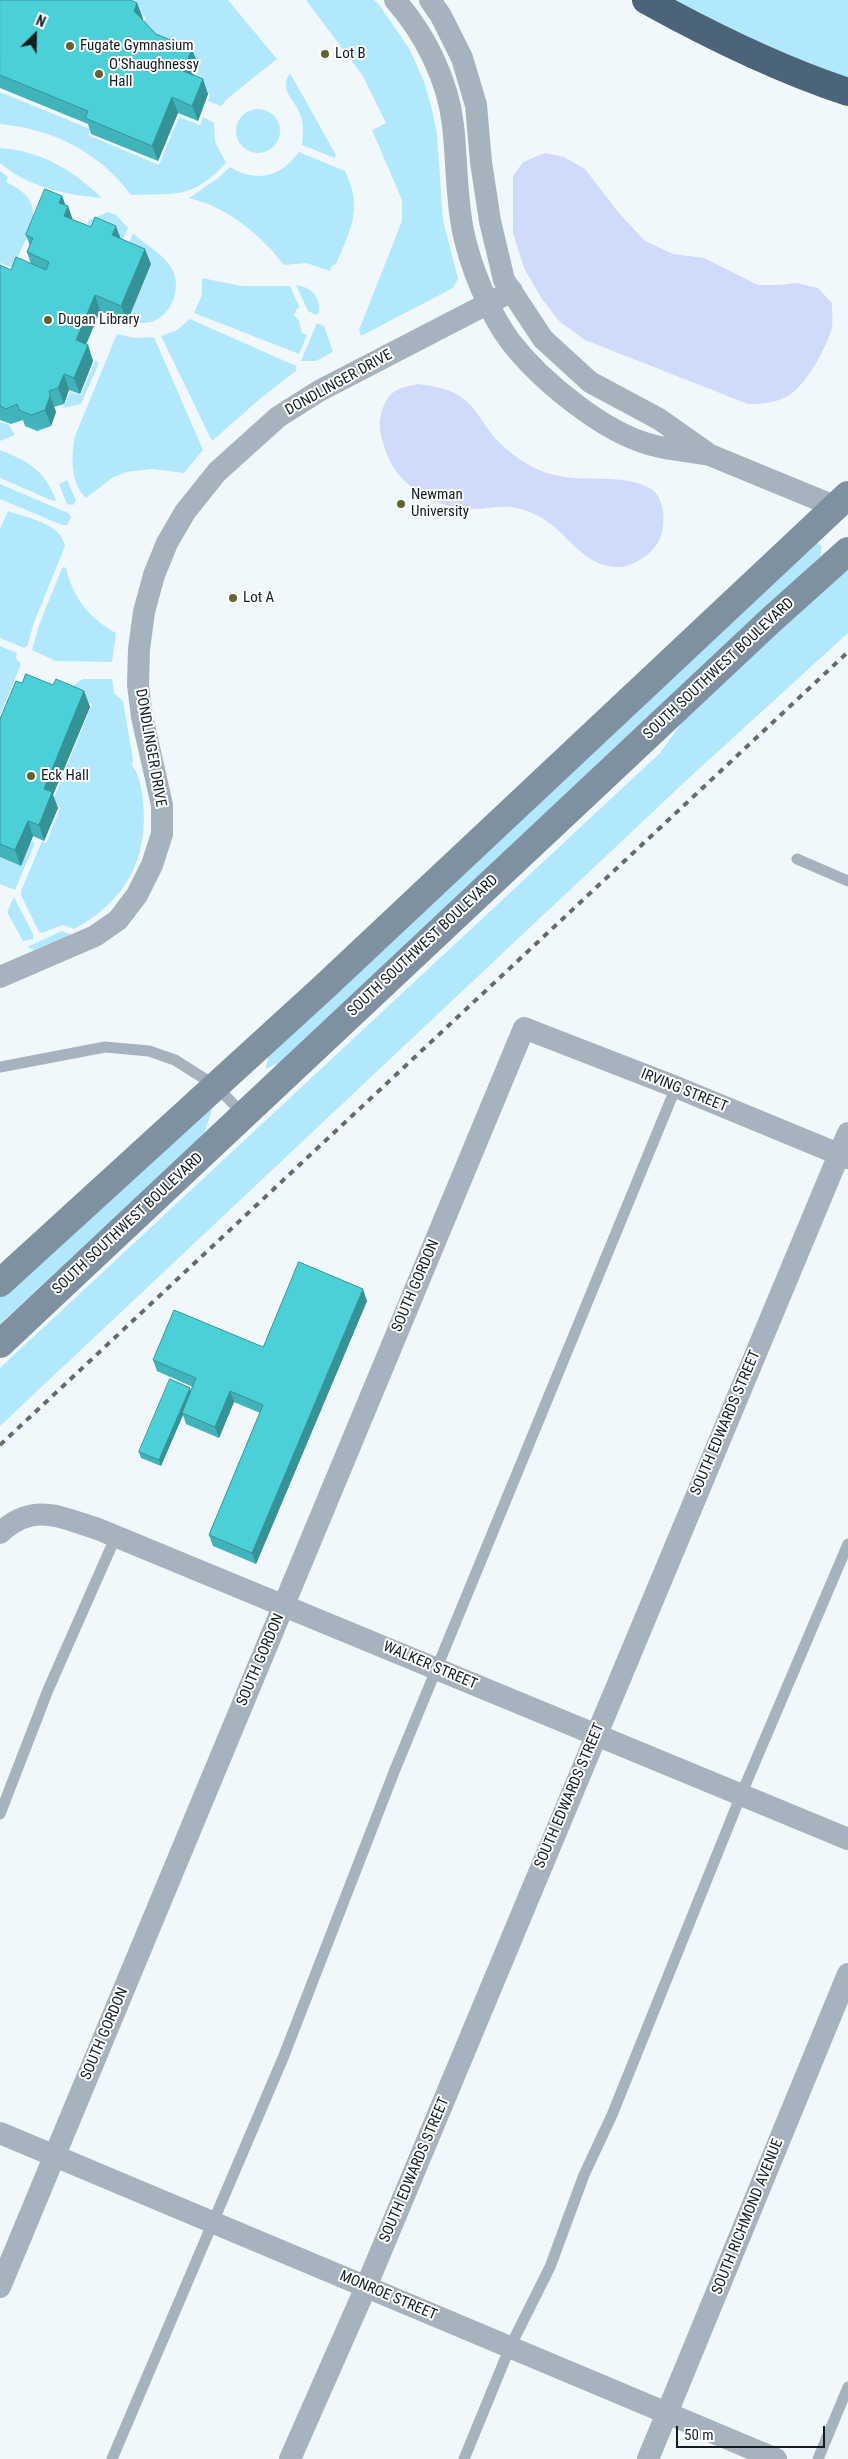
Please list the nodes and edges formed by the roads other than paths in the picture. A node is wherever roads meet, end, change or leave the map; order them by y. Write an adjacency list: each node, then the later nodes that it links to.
1 (395, 0): 6 (street)
2 (430, 0): 5 (street)
3 (646, 0): 4 (highway)
4 (848, 92)
5 (512, 291): 6 (street, DONDLINGER DRIVE); 7 (street)
6 (487, 303): 7 (street); 12 (street, DONDLINGER DRIVE)
7 (710, 455): 8 (street)
8 (843, 505): 15 (main road)
9 (848, 551): 17 (main road, SOUTH SOUTHWEST BOULEVARD)
10 (797, 859): 11 (lane)
11 (848, 881)
12 (0, 977)
13 (522, 1034): 16 (street, IRVING STREET); 25 (street, SOUTH GORDON)
14 (0, 1067): 15 (lane)
15 (216, 1086): 17 (lane); 20 (main road)
16 (676, 1087): 19 (street, IRVING STREET); 26 (lane)
17 (244, 1115): 21 (main road, SOUTH SOUTHWEST BOULEVARD)
18 (848, 1133): 19 (street, SOUTH EDWARDS STREET)
19 (844, 1156): 27 (street, SOUTH EDWARDS STREET)
20 (0, 1283)
21 (0, 1344)
22 (5, 1529): 23 (street, WALKER STREET)
23 (116, 1536): 25 (street, WALKER STREET); 29 (lane)
24 (848, 1544): 28 (lane)
25 (284, 1605): 26 (street, WALKER STREET); 33 (street, SOUTH GORDON)
26 (438, 1669): 27 (street, WALKER STREET); 34 (lane)
27 (596, 1735): 28 (street, WALKER STREET); 36 (street, SOUTH EDWARDS STREET)
28 (741, 1795): 30 (street, WALKER STREET); 37 (lane)
29 (0, 1814)
30 (848, 1839)
31 (848, 1974): 39 (street, SOUTH RICHMOND AVENUE)
32 (0, 2133): 33 (street, MONROE STREET)
33 (55, 2155): 34 (street, MONROE STREET); 35 (street, SOUTH GORDON)
34 (212, 2222): 36 (street, MONROE STREET); 40 (lane)
35 (0, 2287)
36 (366, 2287): 37 (street, MONROE STREET); 41 (street, SOUTH EDWARDS STREET)
37 (510, 2348): 39 (street, MONROE STREET); 42 (lane)
38 (848, 2387): 45 (lane)
39 (667, 2413): 43 (street, SOUTH RICHMOND AVENUE); 44 (street, MONROE STREET)
40 (112, 2459)
41 (290, 2459)
42 (464, 2459)
43 (648, 2459)
44 (776, 2459)
45 (818, 2459)

